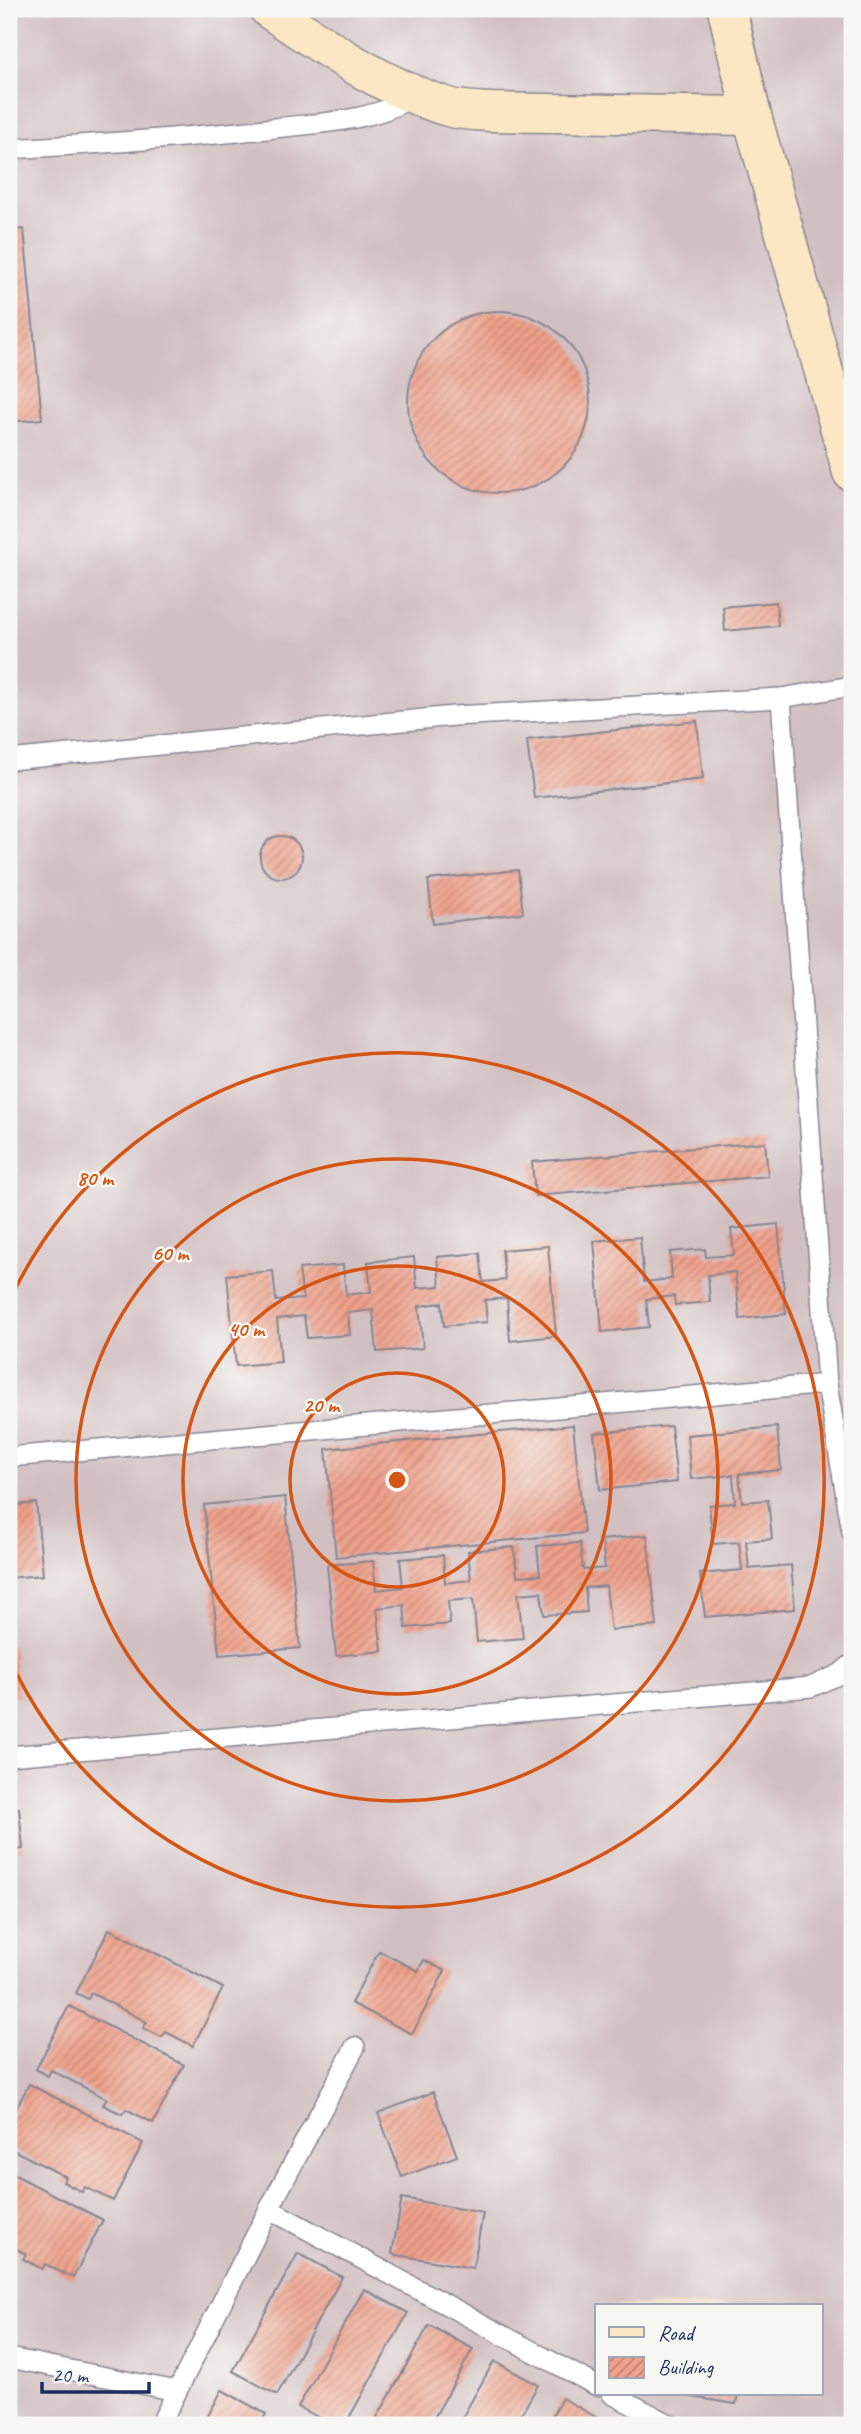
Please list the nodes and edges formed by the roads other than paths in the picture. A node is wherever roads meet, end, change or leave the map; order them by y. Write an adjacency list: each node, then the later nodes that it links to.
1 (269, 9): 3 (street)
2 (727, 9): 4 (street)
3 (414, 95): 4 (street); 5 (lane)
4 (752, 116): 6 (street)
5 (9, 149)
6 (852, 472)
7 (852, 686): 8 (lane)
8 (781, 698): 9 (lane); 10 (lane)
9 (9, 760)
10 (827, 1384): 11 (lane); 12 (lane)
11 (9, 1457)
12 (852, 1532)
13 (852, 1664): 14 (lane)
14 (9, 1756)
15 (355, 2047): 16 (lane)
16 (269, 2209): 18 (lane); 19 (lane)
17 (9, 2358): 19 (lane)
18 (595, 2385)
19 (177, 2391): 21 (lane)
20 (616, 2396): 22 (lane)
21 (160, 2425)
22 (671, 2425)

